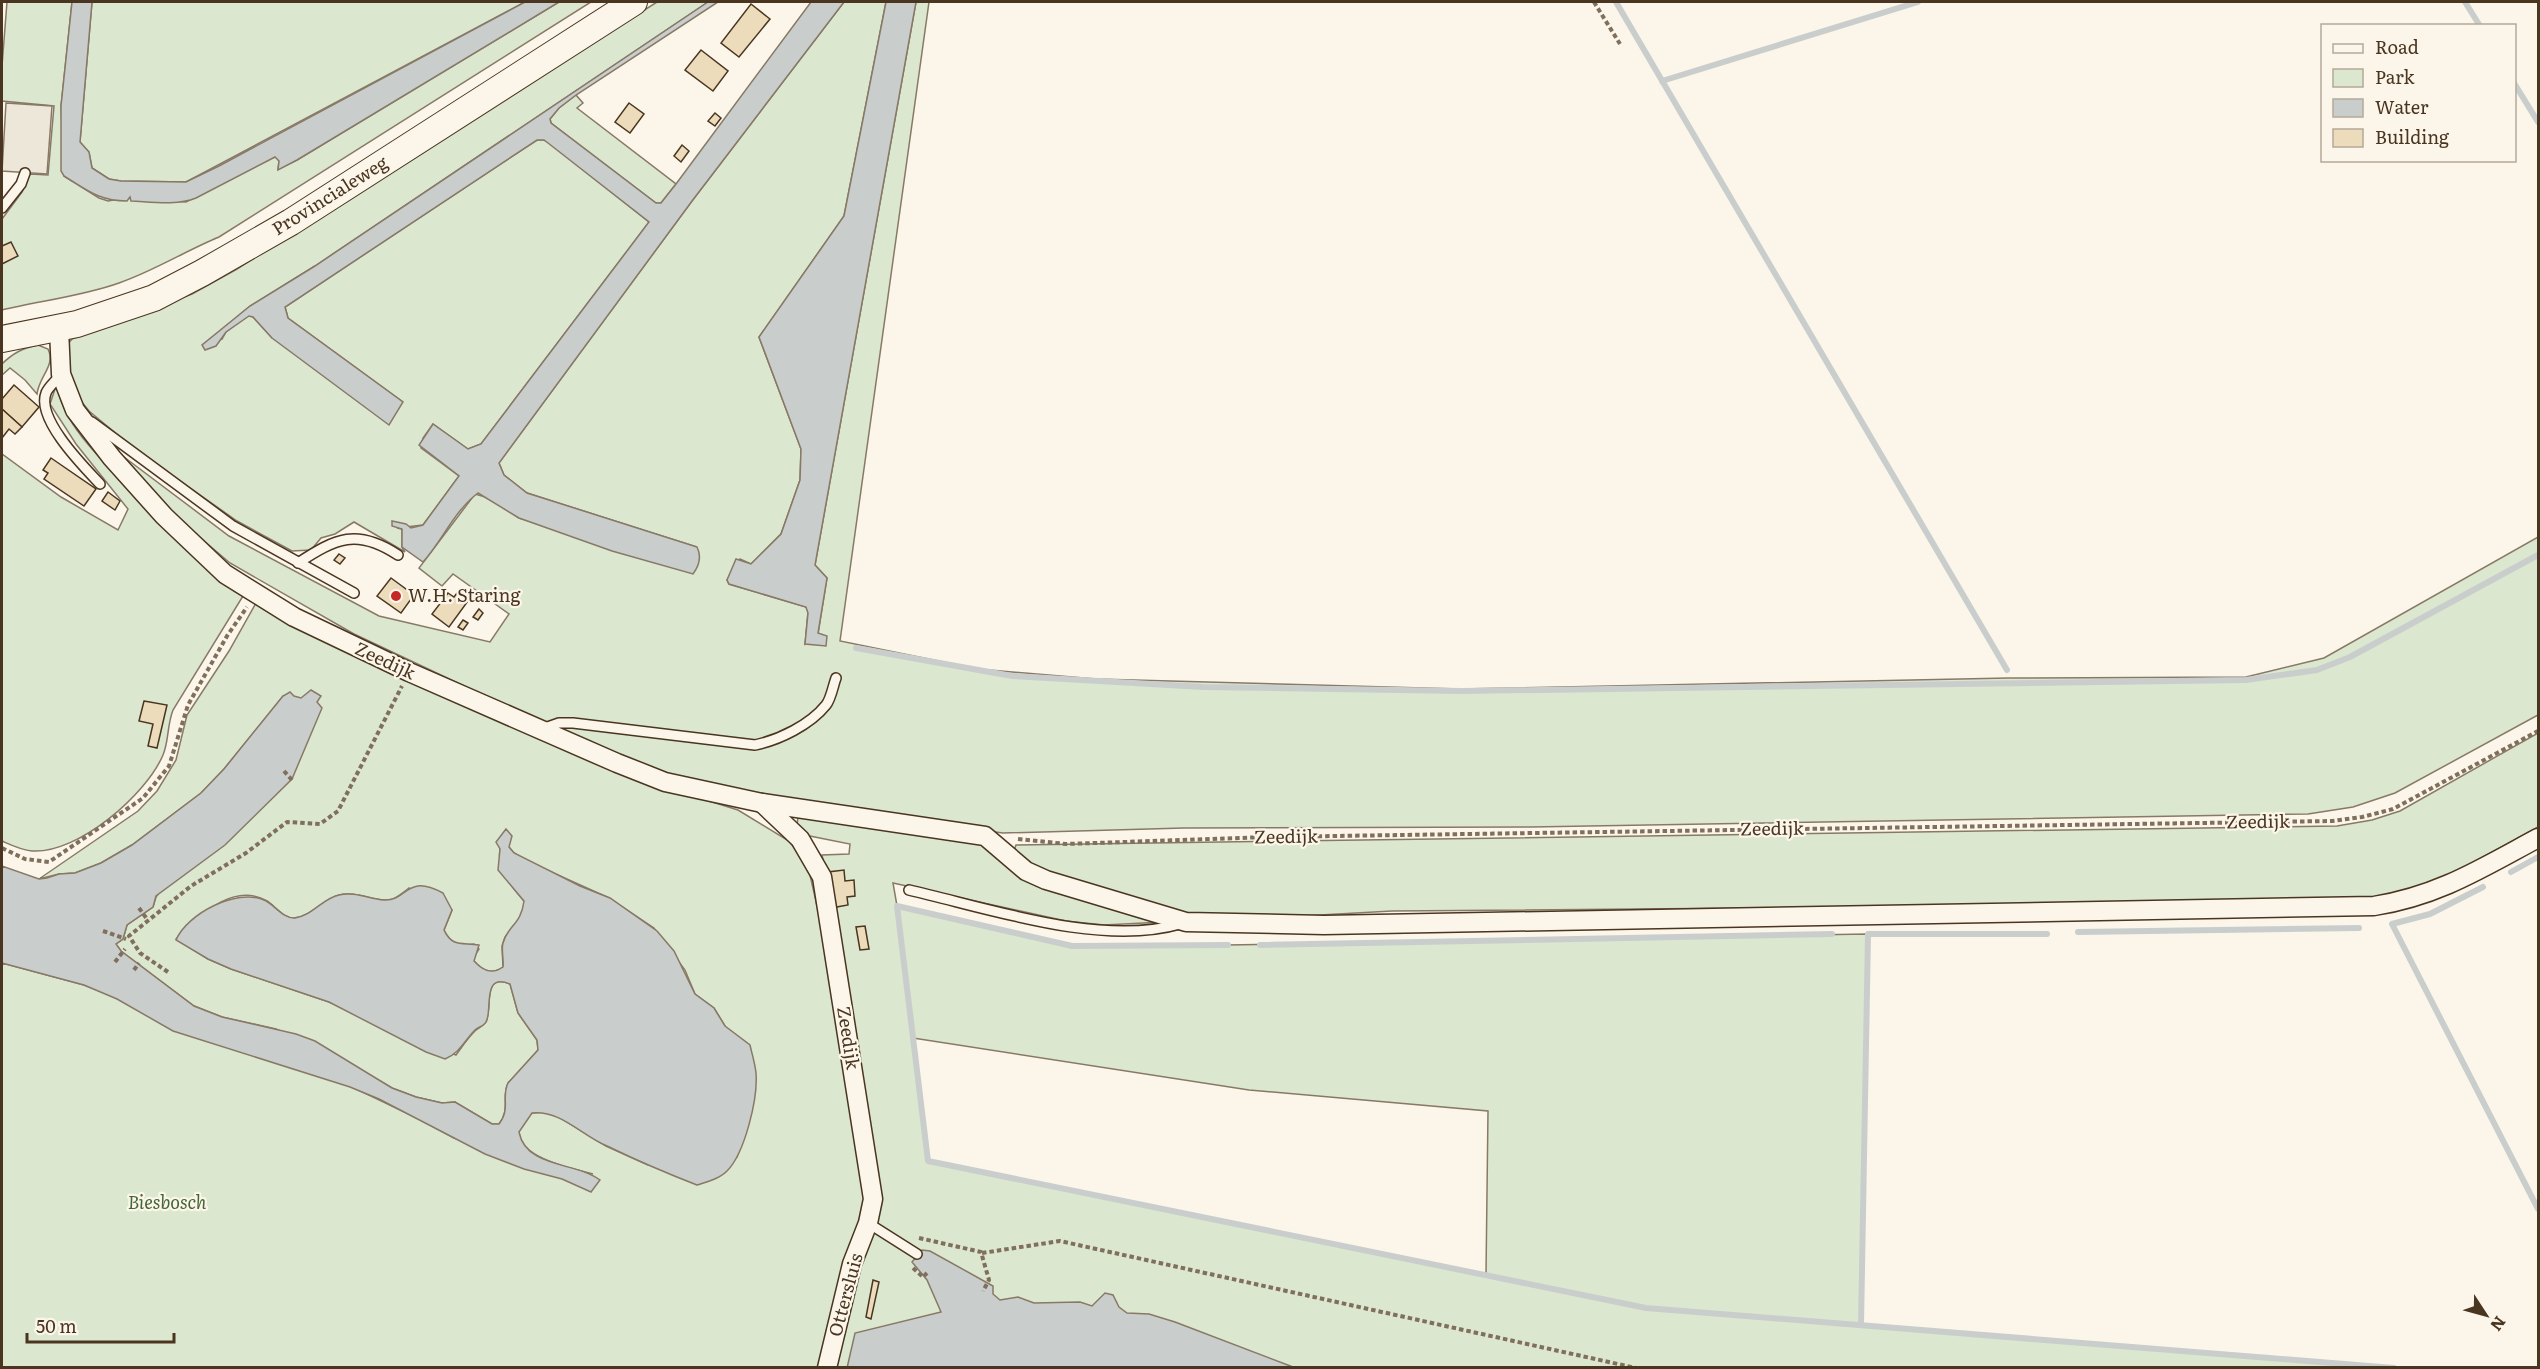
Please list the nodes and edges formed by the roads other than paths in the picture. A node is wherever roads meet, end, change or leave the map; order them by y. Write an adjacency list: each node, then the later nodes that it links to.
1 (634, 2): 4 (main road, Provincialeweg)
2 (25, 173): 3 (lane)
3 (2, 208)
4 (59, 328): 5 (main road, Provincialeweg); 6 (street, Zeedijk)
5 (2, 339)
6 (61, 374): 7 (street, Zeedijk); 8 (lane)
7 (75, 410): 10 (lane); 13 (street, Zeedijk)
8 (100, 484)
9 (398, 555): 10 (lane)
10 (298, 563): 11 (lane)
11 (354, 593)
12 (836, 678): 13 (lane)
13 (540, 730): 14 (street, Zeedijk)
14 (762, 803): 17 (street, Zeedijk); 18 (street, Zeedijk)
15 (2538, 838): 17 (street)
16 (909, 890): 17 (lane)
17 (1186, 922)
18 (868, 1223): 19 (lane); 20 (street, Ottersluis)
19 (917, 1254)
20 (827, 1368)

